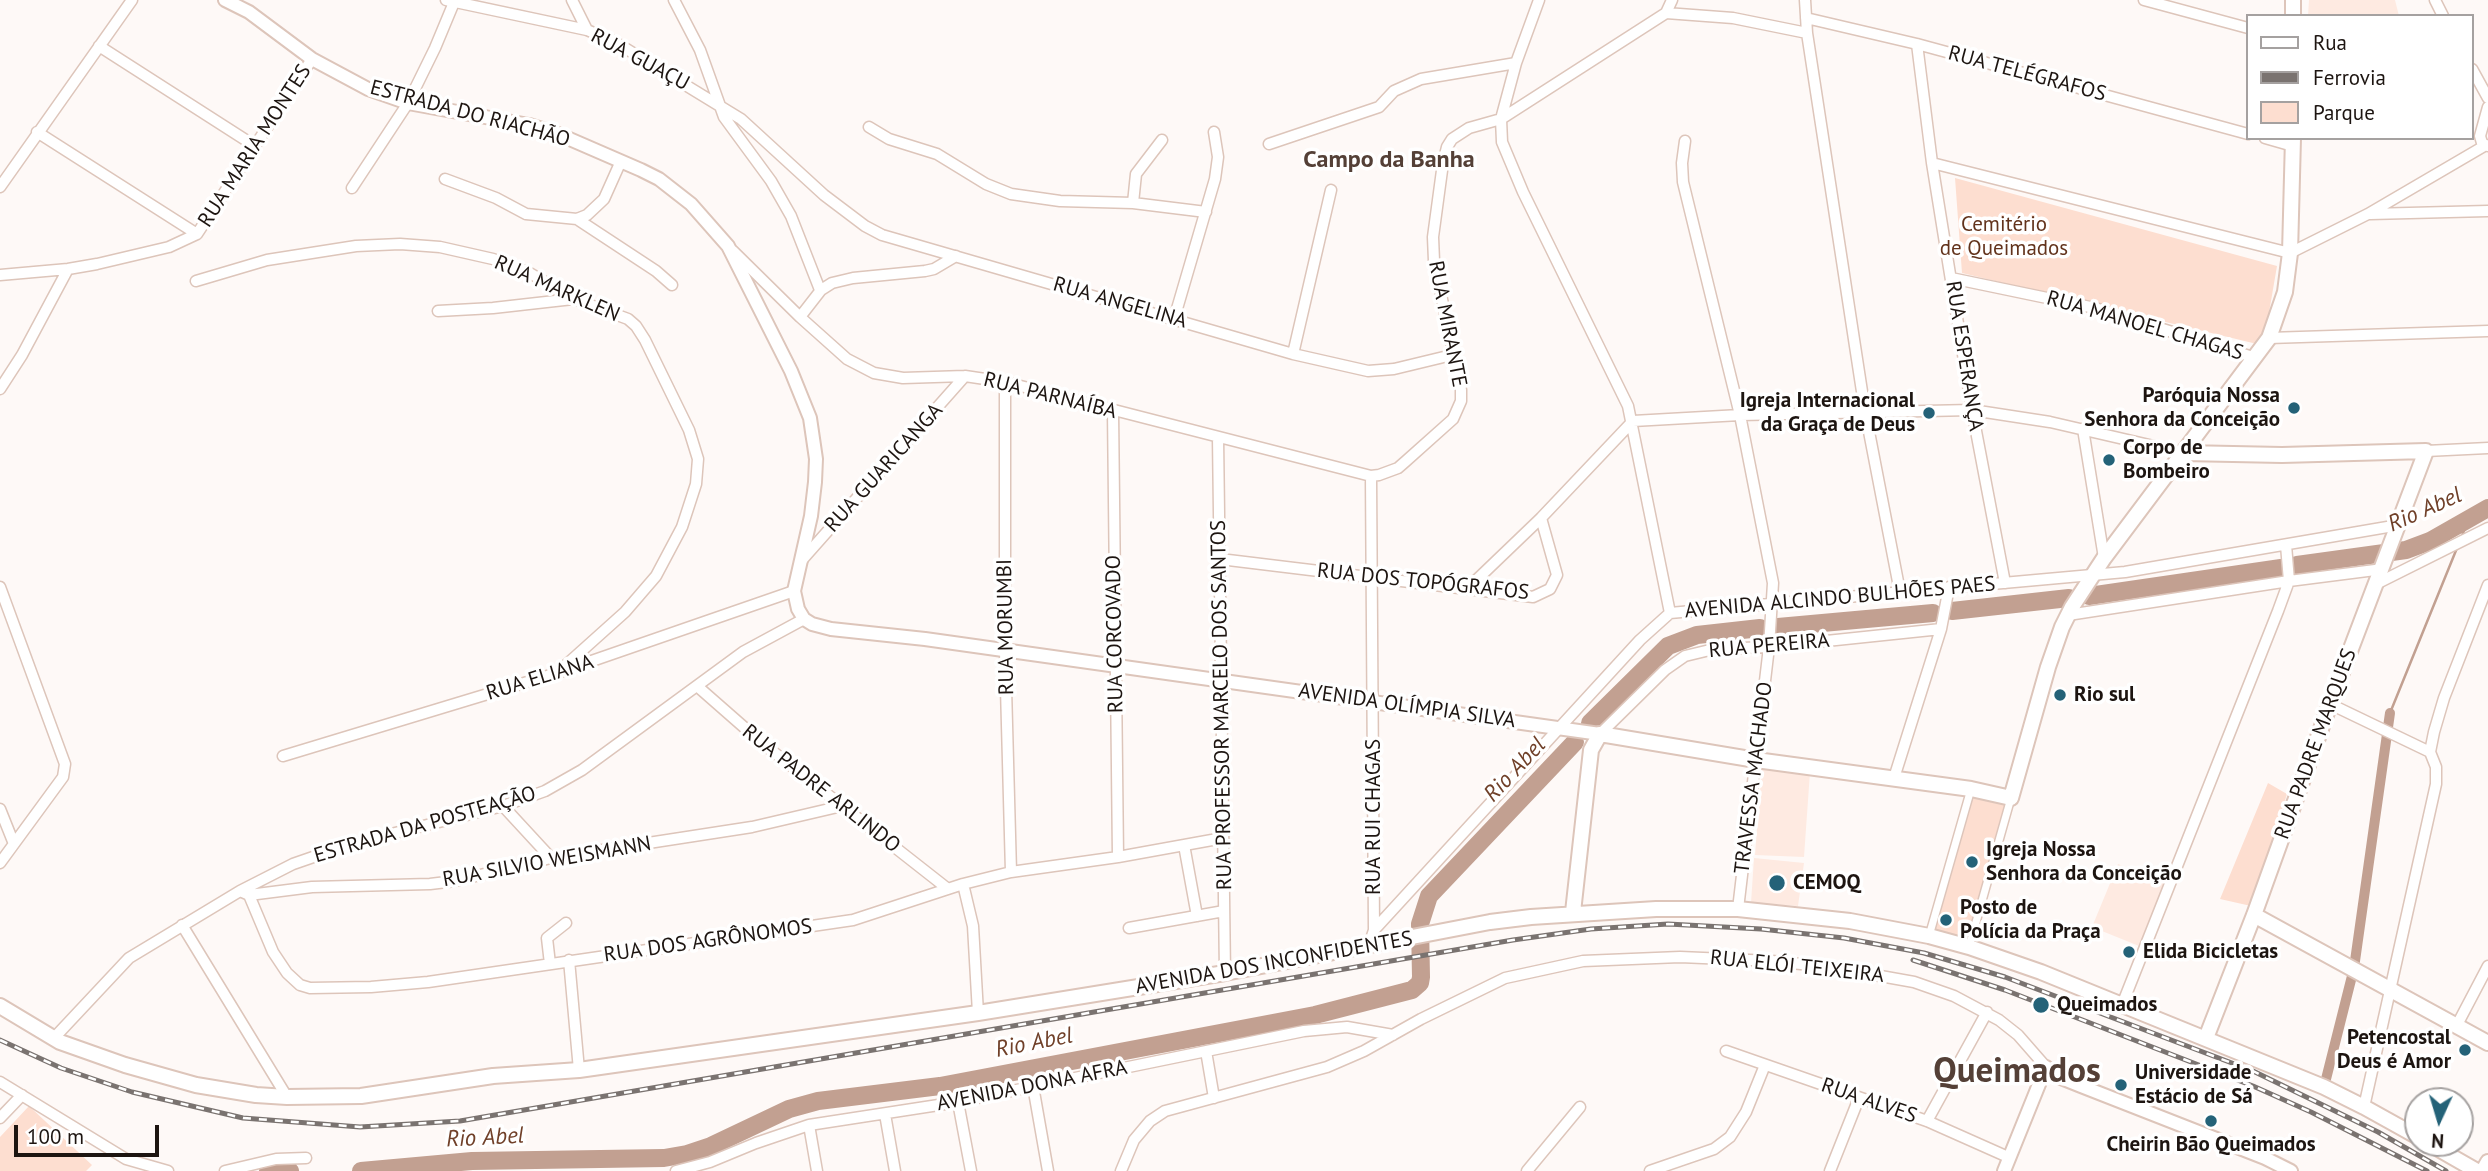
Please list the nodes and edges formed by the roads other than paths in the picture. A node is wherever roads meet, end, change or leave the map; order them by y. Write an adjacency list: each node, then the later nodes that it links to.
1 (132, 0): 16 (street)
2 (225, 0): 17 (street, ESTRADA DO RIACHÃO)
3 (572, 0): 13 (street)
4 (674, 0): 22 (street)
5 (1539, 0): 18 (street)
6 (1672, 0): 10 (street)
7 (1805, 0): 11 (street)
8 (2144, 0): 12 (street)
9 (451, 1): 13 (street, RUA GUAÇU); 21 (street)
10 (1666, 13): 14 (street); 24 (street, RUA MIRANTE)
11 (1806, 18): 14 (street); 15 (street, RUA TELÉGRAFOS)
12 (2246, 27)
13 (587, 30): 22 (street, RUA GUAÇU)
14 (1807, 33): 73 (street)
15 (1917, 44): 28 (street, RUA TELÉGRAFOS); 36 (street, RUA ESPERANÇA)
16 (99, 46): 26 (street); 33 (street)
17 (312, 59): 21 (street, ESTRADA DO RIACHÃO); 33 (street, RUA MARIA MONTES)
18 (1516, 63): 24 (street); 32 (street)
19 (2474, 73): 20 (street)
20 (2488, 98)
21 (408, 103): 35 (street, ESTRADA DO RIACHÃO); 40 (street)
22 (718, 104): 37 (street, RUA GUAÇU); 58 (street)
23 (2488, 107): 34 (street)
24 (1501, 119): 66 (street, RUA MIRANTE); 75 (street)
25 (869, 127): 43 (street)
26 (37, 132): 39 (street); 49 (street)
27 (1214, 132): 45 (street)
28 (2246, 133)
29 (1162, 140): 43 (street)
30 (1685, 141): 74 (street, TRAVESSA MACHADO)
31 (2292, 142): 51 (main road)
32 (1269, 144)
33 (255, 146): 49 (street, RUA MARIA MONTES)
34 (2487, 146): 41 (street)
35 (621, 161): 48 (street); 50 (street, ESTRADA DO RIACHÃO)
36 (1932, 163): 51 (street); 55 (street, RUA ESPERANÇA)
37 (805, 178): 52 (street, RUA ANGELINA)
38 (445, 179): 48 (street)
39 (0, 187)
40 (352, 188)
41 (2412, 189): 46 (street); 47 (street)
42 (1331, 190): 65 (street)
43 (1133, 203): 45 (street)
44 (2488, 211): 46 (street)
45 (1206, 212): 62 (street)
46 (2414, 213): 47 (street)
47 (2368, 214): 51 (street)
48 (577, 219): 57 (street)
49 (197, 234): 53 (street)
50 (728, 246): 61 (street, RUA PARNAÍBA); 88 (street, ESTRADA DO RIACHÃO)
51 (2290, 253): 64 (main road)
52 (956, 256): 58 (street); 62 (street, RUA ANGELINA)
53 (68, 269): 54 (street); 70 (street)
54 (0, 275)
55 (1951, 278): 67 (street, RUA MANOEL CHAGAS); 71 (street, RUA ESPERANÇA)
56 (196, 281): 59 (street, RUA MARKLEN)
57 (672, 285)
58 (820, 290): 61 (street)
59 (574, 299): 60 (street); 108 (street, RUA MARKLEN)
60 (438, 310)
61 (800, 317): 68 (street, RUA PARNAÍBA)
62 (1174, 319): 65 (street, RUA ANGELINA)
63 (2488, 331): 64 (street)
64 (2269, 338): 67 (main road)
65 (1293, 354): 66 (street, RUA ANGELINA)
66 (1452, 355): 81 (street, RUA MIRANTE)
67 (2256, 358): 80 (main road)
68 (965, 376): 69 (street, RUA PARNAÍBA); 88 (street, RUA GUARICANGA)
69 (1005, 382): 72 (street, RUA PARNAÍBA); 106 (street, RUA MORUMBI)
70 (0, 389)
71 (1972, 410): 73 (street); 76 (street); 93 (street, RUA ESPERANÇA)
72 (1114, 411): 77 (street, RUA PARNAÍBA); 107 (street, RUA CORCOVADO)
73 (1865, 411): 74 (street); 98 (street)
74 (1740, 415): 75 (street); 100 (street, TRAVESSA MACHADO)
75 (1633, 421): 82 (street); 102 (street)
76 (2083, 429): 80 (street); 86 (street)
77 (1218, 437): 81 (street, RUA PARNAÍBA); 87 (street, RUA PROFESSOR MARCELO DOS SANTOS)
78 (2488, 448): 79 (street)
79 (2426, 450): 80 (main road); 84 (main road, RUA PADRE MARQUES)
80 (2184, 453): 86 (main road)
81 (1371, 476): 90 (street, RUA RUI CHAGAS)
82 (1541, 519): 96 (street); 96 (street, RUA DOS TOPÓGRAFOS)
83 (2488, 528): 89 (street)
84 (2397, 529): 85 (street, AVENIDA ALCINDO BULHÕES PAES); 89 (main road, RUA PADRE MARQUES)
85 (2287, 549): 91 (street); 92 (street, AVENIDA ALCINDO BULHÕES PAES)
86 (2105, 558): 92 (main road)
87 (1220, 559): 90 (street, RUA DOS TOPÓGRAFOS); 109 (street, RUA PROFESSOR MARCELO DOS SANTOS)
88 (802, 560): 97 (street, ESTRADA DO RIACHÃO)
89 (2382, 572): 91 (street); 112 (main road, RUA PADRE MARQUES)
90 (1372, 576): 96 (street, RUA DOS TOPÓGRAFOS); 111 (street, RUA RUI CHAGAS)
91 (2289, 578): 101 (street); 152 (street)
92 (2089, 581): 93 (street, AVENIDA ALCINDO BULHÕES PAES); 101 (main road)
93 (2005, 583): 99 (street, AVENIDA ALCINDO BULHÕES PAES)
94 (2488, 585): 115 (street)
95 (0, 587): 126 (street)
96 (1467, 589)
97 (794, 591): 103 (street); 108 (street, RUA ELIANA)
98 (1900, 592): 99 (street, AVENIDA ALCINDO BULHÕES PAES); 100 (street, AVENIDA ALCINDO BULHÕES PAES)
99 (1948, 592): 104 (street)
100 (1773, 604): 102 (street, AVENIDA ALCINDO BULHÕES PAES); 105 (street, TRAVESSA MACHADO)
101 (2070, 611): 120 (main road)
102 (1670, 613): 113 (street, AVENIDA ALCINDO BULHÕES PAES)
103 (804, 619): 106 (street, AVENIDA OLÍMPIA SILVA); 110 (street, ESTRADA DA POSTEAÇÃO)
104 (1941, 626): 105 (street, RUA PEREIRA); 118 (street)
105 (1769, 643): 114 (street, RUA PEREIRA); 117 (street, TRAVESSA MACHADO)
106 (1005, 651): 107 (street, AVENIDA OLÍMPIA SILVA); 131 (street, RUA MORUMBI)
107 (1115, 666): 109 (street, AVENIDA OLÍMPIA SILVA); 128 (street, RUA CORCOVADO)
108 (557, 673): 116 (street, RUA ELIANA)
109 (1221, 680): 111 (street, AVENIDA OLÍMPIA SILVA); 125 (street, RUA PROFESSOR MARCELO DOS SANTOS)
110 (697, 686): 121 (street, ESTRADA DA POSTEAÇÃO); 122 (street, RUA PADRE ARLINDO)
111 (1373, 702): 113 (street, AVENIDA OLÍMPIA SILVA); 143 (street, RUA RUI CHAGAS)
112 (2330, 704): 115 (street); 138 (main road, RUA PADRE MARQUES)
113 (1566, 729): 114 (street, AVENIDA OLÍMPIA SILVA); 143 (street, AVENIDA ALCINDO BULHÕES PAES)
114 (1596, 733): 117 (main road, AVENIDA OLÍMPIA SILVA); 137 (main road, RUA PEREIRA)
115 (2430, 752): 151 (street)
116 (283, 756)
117 (1756, 760): 118 (main road, AVENIDA OLÍMPIA SILVA); 135 (street, TRAVESSA MACHADO)
118 (1894, 778): 119 (main road, AVENIDA OLÍMPIA SILVA)
119 (1970, 789): 120 (main road, AVENIDA OLÍMPIA SILVA); 144 (street)
120 (2011, 797): 146 (street)
121 (503, 806): 129 (street); 134 (street, ESTRADA DA POSTEAÇÃO)
122 (842, 806): 129 (street, RUA SILVIO WEISMANN); 133 (street, RUA PADRE ARLINDO)
123 (0, 809): 124 (street)
124 (3, 822): 126 (street)
125 (1223, 838): 127 (street, RUA DOS AGRÔNOMOS); 136 (street, RUA PROFESSOR MARCELO DOS SANTOS)
126 (14, 844): 130 (street)
127 (1184, 845): 128 (street, RUA DOS AGRÔNOMOS); 139 (street)
128 (1118, 857): 131 (street, RUA DOS AGRÔNOMOS)
129 (551, 858): 134 (street, RUA SILVIO WEISMANN)
130 (0, 863)
131 (1011, 872): 132 (street, RUA DOS AGRÔNOMOS)
132 (963, 884): 133 (street, RUA DOS AGRÔNOMOS); 155 (street)
133 (948, 889): 147 (street, RUA DOS AGRÔNOMOS)
134 (245, 893): 141 (street, ESTRADA DA POSTEAÇÃO); 148 (street, RUA DOS AGRÔNOMOS)
135 (1738, 909): 137 (main road, AVENIDA DOS INCONFIDENTES); 144 (main road, AVENIDA DOS INCONFIDENTES)
136 (1224, 911): 139 (street); 150 (street, RUA PROFESSOR MARCELO DOS SANTOS)
137 (1573, 912): 145 (main road, AVENIDA DOS INCONFIDENTES)
138 (2254, 915): 151 (main road); 159 (main road, RUA PADRE MARQUES)
139 (1196, 916): 142 (street)
140 (566, 923): 148 (street)
141 (182, 925): 158 (street, ESTRADA DA POSTEAÇÃO); 169 (street)
142 (1129, 928)
143 (1374, 930): 145 (street, RUA RUI CHAGAS)
144 (1929, 936): 146 (main road, AVENIDA DOS INCONFIDENTES)
145 (1368, 947): 150 (main road, AVENIDA DOS INCONFIDENTES)
146 (1969, 947): 152 (main road, AVENIDA DOS INCONFIDENTES)
147 (569, 960): 148 (street, RUA DOS AGRÔNOMOS); 165 (street)
148 (550, 964)
149 (2488, 966): 156 (street)
150 (1225, 974): 155 (main road, AVENIDA DOS INCONFIDENTES)
151 (2391, 988): 156 (main road); 174 (street)
152 (2122, 1005): 159 (main road, AVENIDA DOS INCONFIDENTES)
153 (0, 1006): 158 (main road)
154 (1987, 1012): 157 (street, RUA ELÓI TEIXEIRA); 164 (street, RUA ELÓI TEIXEIRA); 177 (street)
155 (978, 1013): 165 (main road, AVENIDA DOS INCONFIDENTES)
156 (2457, 1025): 160 (main road)
157 (1394, 1035): 161 (street, AVENIDA DONA AFRA); 170 (street, RUA ELÓI TEIXEIRA)
158 (54, 1038): 169 (main road, AVENIDA DOS INCONFIDENTES)
159 (2206, 1038): 174 (main road, AVENIDA DOS INCONFIDENTES)
160 (2488, 1042)
161 (1206, 1051): 167 (street, AVENIDA DONA AFRA); 170 (street)
162 (1726, 1051): 163 (street, RUA ALVES)
163 (1765, 1065): 171 (street, RUA ALVES); 193 (street)
164 (2046, 1068): 180 (street); 196 (street, RUA ELÓI TEIXEIRA)
165 (579, 1070): 169 (main road, AVENIDA DOS INCONFIDENTES)
166 (0, 1082): 168 (street)
167 (1033, 1086): 172 (street, AVENIDA DONA AFRA); 190 (street)
168 (22, 1095): 176 (street); 184 (street)
169 (287, 1097)
170 (1214, 1098): 191 (street, RUA ELÓI TEIXEIRA)
171 (1859, 1098): 177 (street, RUA ALVES); 194 (street)
172 (958, 1102): 175 (street, AVENIDA DONA AFRA); 189 (street)
173 (1580, 1107): 192 (street)
174 (2364, 1107): 179 (main road, AVENIDA DOS INCONFIDENTES)
175 (885, 1114): 178 (street, AVENIDA DONA AFRA); 188 (street)
176 (0, 1118)
177 (1927, 1121): 180 (street, RUA ALVES)
178 (809, 1125): 186 (street, AVENIDA DONA AFRA); 187 (street)
179 (2404, 1129)
180 (2008, 1157): 195 (street)
181 (2452, 1157): 197 (main road)
182 (306, 1158): 185 (street)
183 (2488, 1162): 198 (main road)
184 (168, 1171)
185 (225, 1171)
186 (676, 1171)
187 (817, 1171)
188 (895, 1171)
189 (971, 1171)
190 (1048, 1171)
191 (1121, 1171)
192 (1527, 1171)
193 (1650, 1171)
194 (1830, 1171)
195 (2004, 1171)
196 (2291, 1171)
197 (2477, 1171)
198 (2483, 1171)

